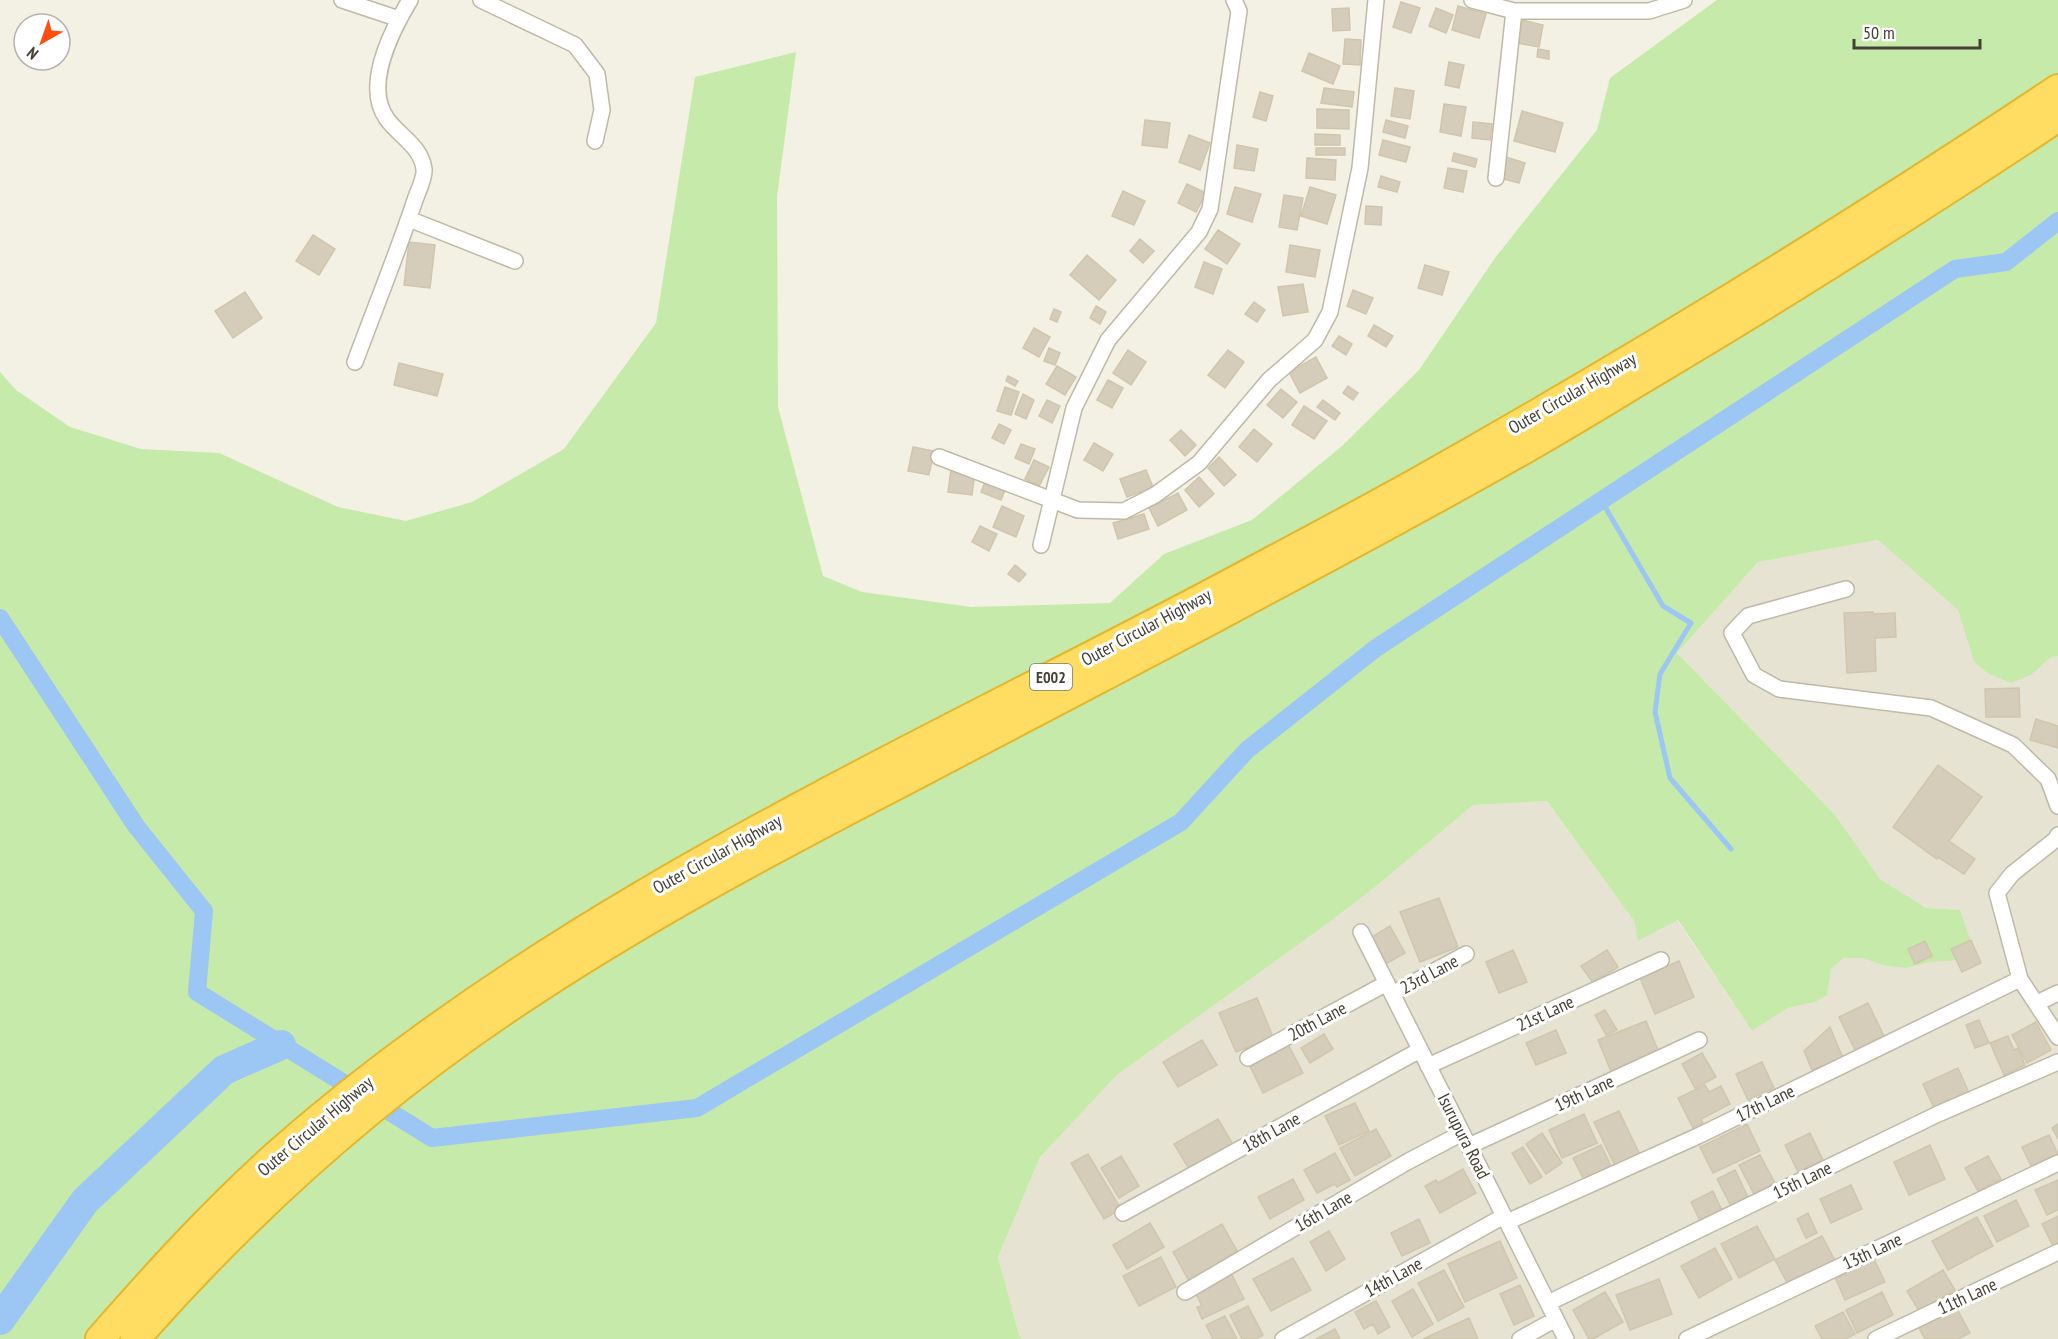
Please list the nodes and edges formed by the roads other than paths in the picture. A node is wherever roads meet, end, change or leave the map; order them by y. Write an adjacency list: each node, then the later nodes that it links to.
1 (342, 0): 9 (street)
2 (410, 0): 9 (street)
3 (481, 0): 12 (street)
4 (1234, 0): 18 (street)
5 (1376, 0): 18 (street)
6 (1472, 0): 8 (street)
7 (1684, 0): 8 (street)
8 (1514, 11): 13 (street)
9 (399, 19): 14 (street)
10 (2058, 89): 44 (highway, Outer Circular Highway / E002)
11 (2058, 117): 45 (highway, Outer Circular Highway / E002)
12 (595, 141)
13 (1496, 178)
14 (409, 219): 15 (street); 16 (street)
15 (515, 261)
16 (355, 362)
17 (939, 457): 18 (street)
18 (1051, 498): 19 (street)
19 (1041, 545)
20 (1846, 589): 21 (street)
21 (2058, 806)
22 (2058, 835): 26 (street)
23 (1361, 932): 27 (street, Isurupura Road)
24 (1466, 954): 27 (street, 23rd Lane)
25 (1661, 960): 35 (street, 21st Lane)
26 (2020, 979): 29 (street); 39 (street, 17th Lane)
27 (1389, 989): 32 (street, Isurupura Road); 33 (street, 20th Lane)
28 (2058, 993): 29 (street)
29 (2037, 1003): 30 (street)
30 (2058, 1036)
31 (1698, 1040): 36 (street, 19th Lane)
32 (1420, 1050): 35 (street, Isurupura Road); 38 (street, 18th Lane)
33 (1248, 1058)
34 (2058, 1062): 42 (street, 15th Lane)
35 (1428, 1066): 36 (street, Isurupura Road)
36 (1465, 1139): 39 (street, Isurupura Road); 41 (street, 16th Lane)
37 (2058, 1163): 49 (street, 13th Lane)
38 (1123, 1214)
39 (1506, 1219): 42 (street, Isurupura Road); 46 (street, 14th Lane)
40 (2058, 1252): 50 (street, 11th Lane)
41 (1185, 1292)
42 (1548, 1303): 43 (street, Isurupura Road)
43 (1556, 1319): 47 (street); 48 (street, Isurupura Road)
44 (100, 1339)
45 (135, 1339)
46 (1282, 1339)
47 (1520, 1339)
48 (1566, 1339)
49 (1687, 1339)
50 (1876, 1339)

